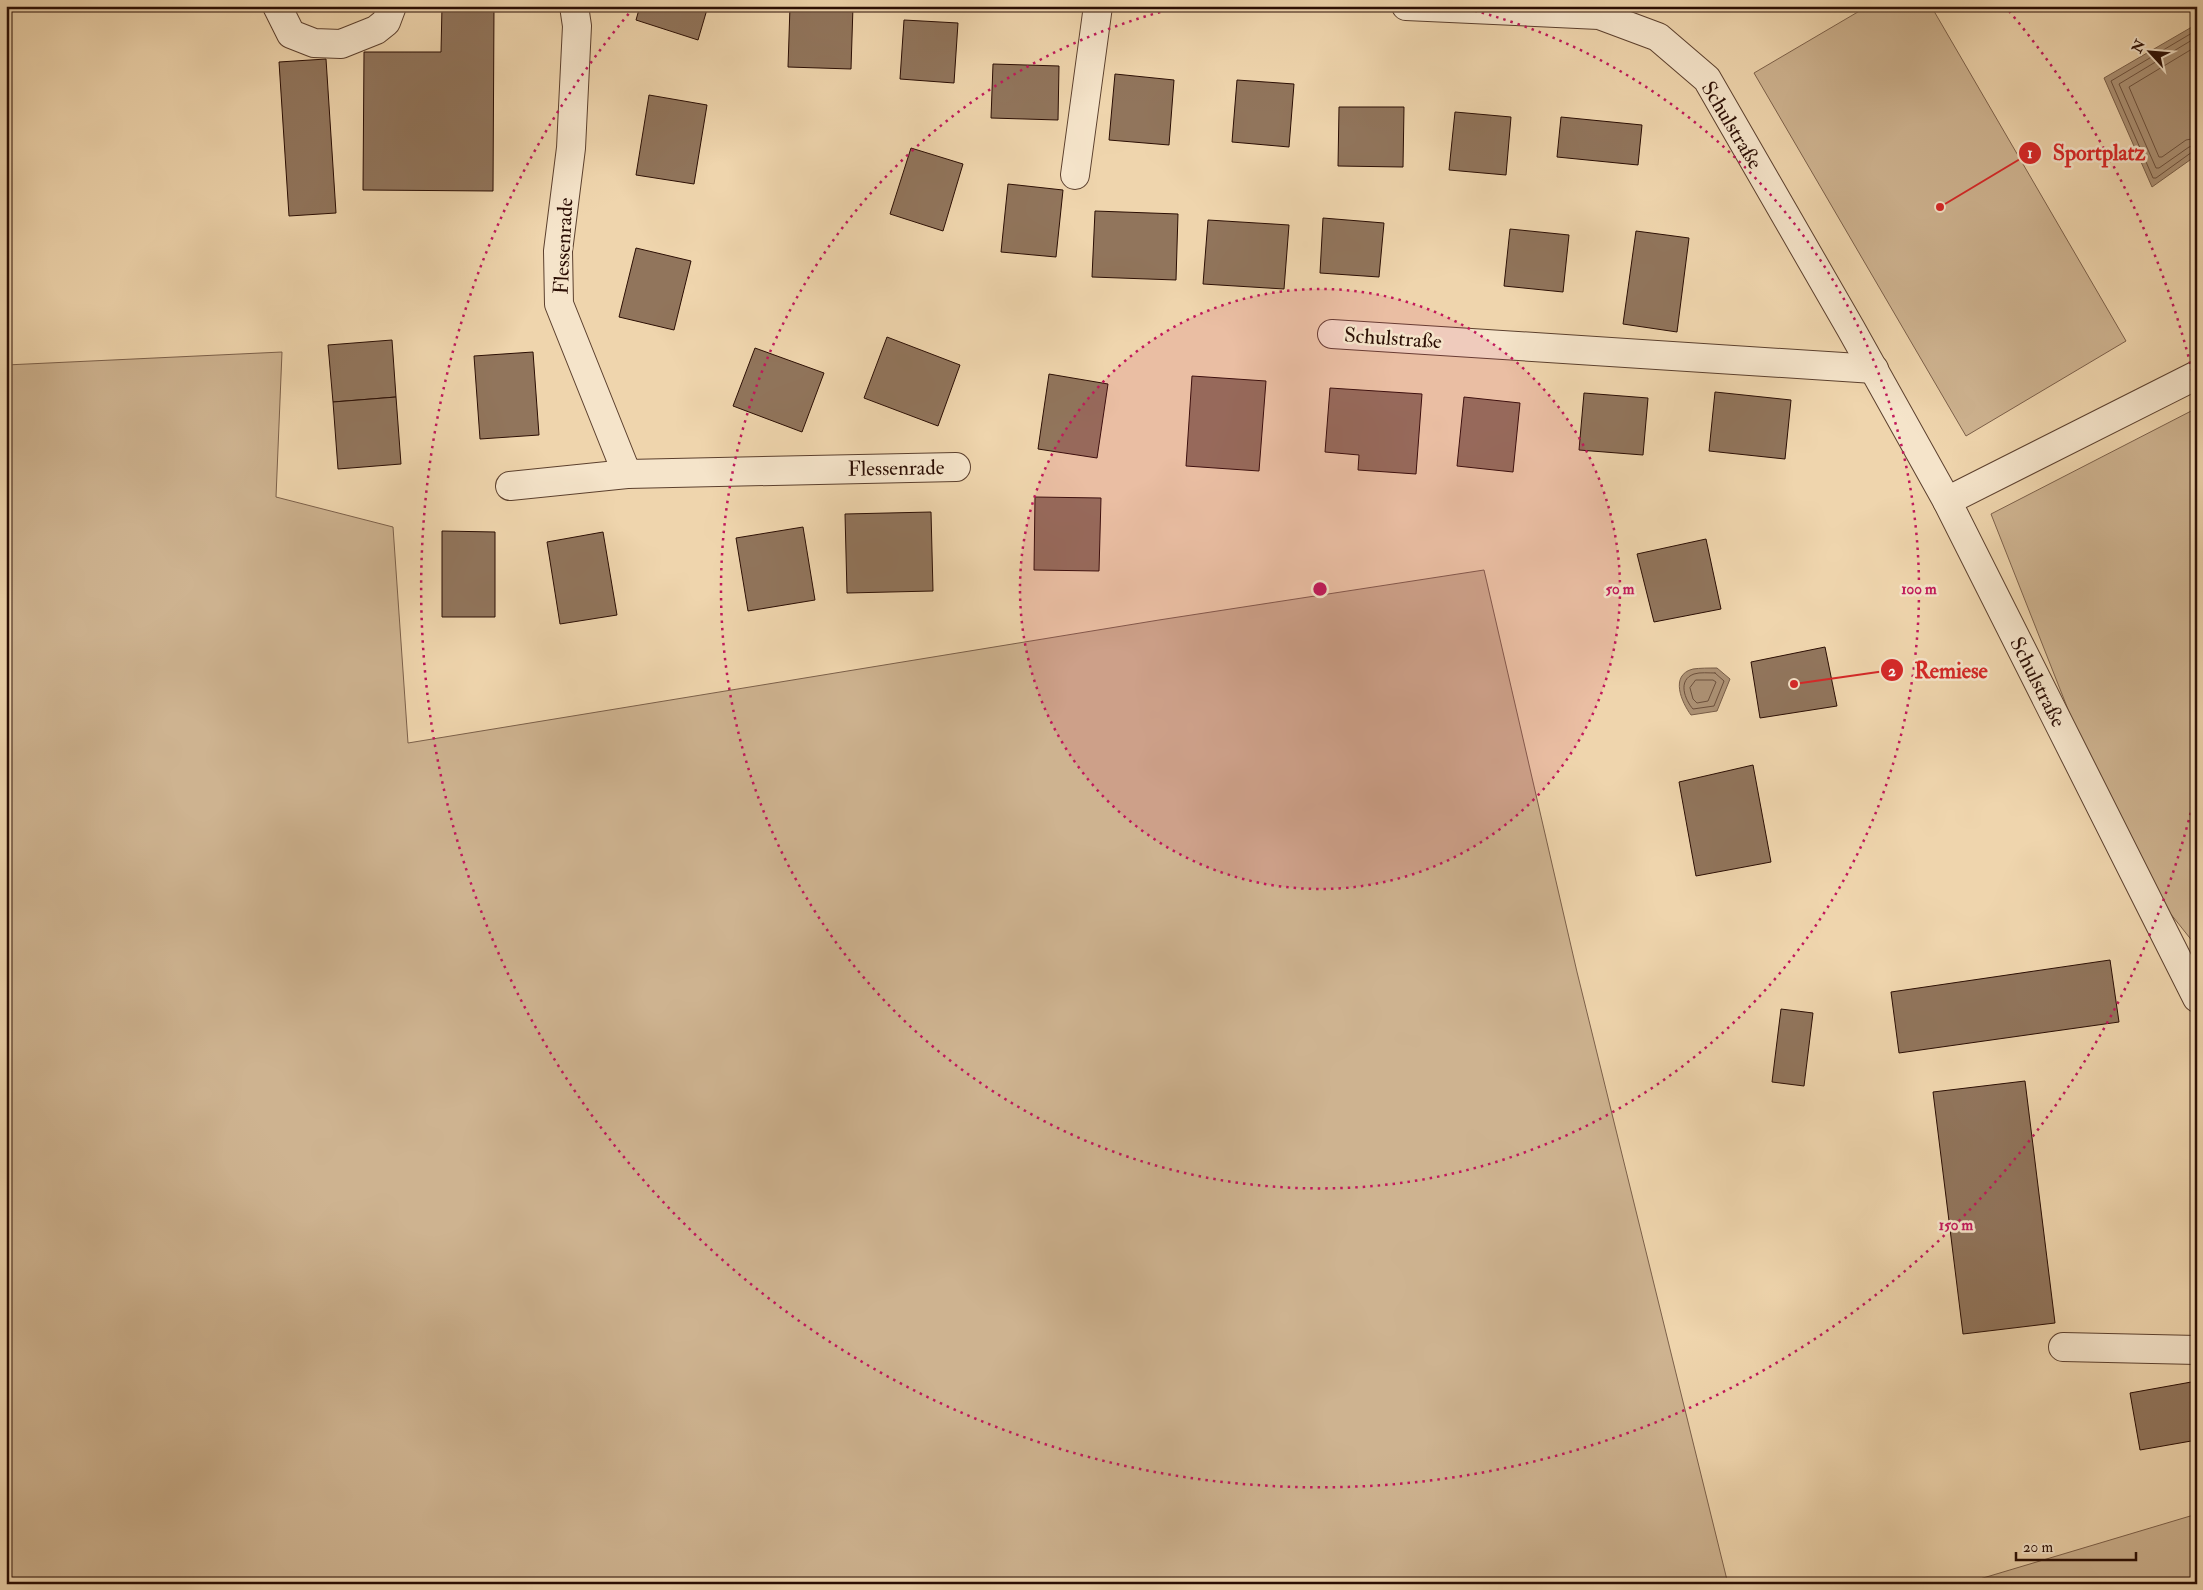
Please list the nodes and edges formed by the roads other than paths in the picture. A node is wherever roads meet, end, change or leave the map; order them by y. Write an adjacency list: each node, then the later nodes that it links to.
1 (277, 6): 2 (street)
2 (392, 6)
3 (574, 6): 12 (street, Flessenrade)
4 (1098, 6): 7 (street)
5 (1406, 6): 6 (street, Schulstraße)
6 (1599, 10): 9 (street, Schulstraße)
7 (1075, 175)
8 (1332, 334): 9 (street, Schulstraße)
9 (1874, 369): 14 (street, Schulstraße)
10 (2197, 375): 14 (street)
11 (956, 466): 12 (street, Flessenrade)
12 (627, 474): 13 (street, Flessenrade)
13 (510, 486)
14 (1947, 502): 15 (street, Schulstraße)
15 (2197, 998)
16 (2063, 1347): 17 (street)
17 (2197, 1350)

